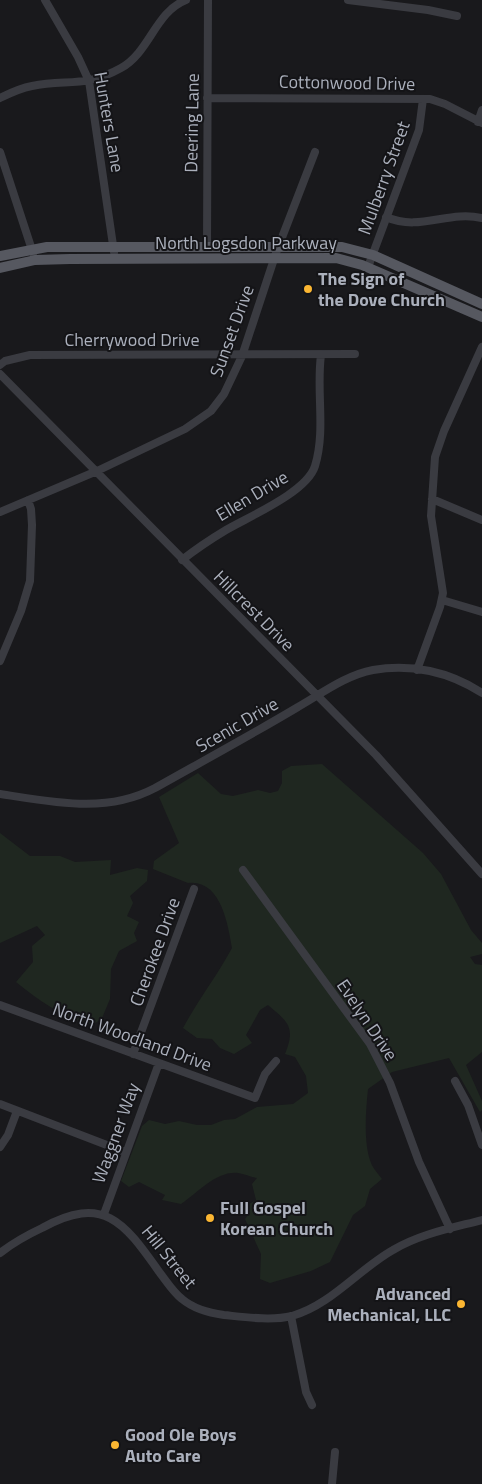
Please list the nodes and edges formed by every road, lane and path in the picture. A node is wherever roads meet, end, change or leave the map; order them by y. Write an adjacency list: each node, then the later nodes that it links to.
1 (45, 0): 6 (street, Hunters Lane)
2 (186, 0): 6 (street)
3 (208, 0): 8 (street, Deering Lane)
4 (348, 0): 5 (street)
5 (457, 16)
6 (89, 81): 7 (street); 18 (street, Hunters Lane)
7 (0, 98)
8 (207, 98): 9 (street, Cottonwood Drive); 16 (street, Deering Lane)
9 (422, 99): 11 (street, Cottonwood Drive); 14 (street, Mulberry Street)
10 (482, 110): 11 (street)
11 (480, 123)
12 (0, 152): 19 (street)
13 (315, 152): 17 (street, Sunset Drive)
14 (386, 217): 15 (street); 20 (street, Mulberry Street)
15 (482, 218)
16 (207, 246): 17 (main road, North Logsdon Parkway); 18 (main road, North Logsdon Parkway)
17 (278, 246): 20 (main road, North Logsdon Parkway); 22 (street, Sunset Drive)
18 (113, 247): 19 (main road, North Logsdon Parkway); 23 (street, Hunters Lane)
19 (31, 248): 21 (main road, North Logsdon Parkway); 24 (street)
20 (373, 255): 25 (street, Mulberry Street); 27 (main road, North Logsdon Parkway)
21 (0, 256)
22 (274, 258): 23 (main road, North Logsdon Parkway); 25 (main road, North Logsdon Parkway); 32 (street, Sunset Drive)
23 (115, 259): 24 (main road, North Logsdon Parkway)
24 (35, 260): 26 (main road, North Logsdon Parkway)
25 (368, 267): 28 (main road, North Logsdon Parkway)
26 (0, 268)
27 (482, 304)
28 (482, 317)
29 (482, 347): 36 (street)
30 (355, 354): 31 (street, Cherrywood Drive)
31 (320, 355): 32 (street, Cherrywood Drive); 40 (street, Ellen Drive)
32 (242, 356): 33 (street, Cherrywood Drive); 35 (street, Sunset Drive)
33 (0, 365)
34 (0, 374): 35 (street, Hillcrest Drive)
35 (97, 471): 37 (street, Sunset Drive); 40 (street, Hillcrest Drive)
36 (432, 499): 39 (street); 41 (street)
37 (28, 500): 38 (street, Sunset Drive); 43 (street)
38 (0, 512)
39 (482, 520)
40 (182, 560): 46 (street, Hillcrest Drive)
41 (442, 600): 42 (street); 44 (street)
42 (482, 612)
43 (0, 661)
44 (416, 670): 45 (street, Scenic Drive); 46 (street, Scenic Drive)
45 (482, 693)
46 (316, 696): 47 (street, Scenic Drive); 49 (street, Hillcrest Drive)
47 (0, 794)
48 (243, 870): 63 (street, Evelyn Drive)
49 (482, 874)
50 (194, 889): 52 (street, Cherokee Drive)
51 (0, 1005): 52 (street, North Woodland Drive)
52 (133, 1054): 54 (street, North Woodland Drive)
53 (276, 1061): 54 (street, North Woodland Drive)
54 (159, 1063): 60 (street, Waggner Way)
55 (455, 1081): 58 (street)
56 (0, 1104): 57 (street)
57 (17, 1110): 59 (street); 60 (street)
58 (482, 1146)
59 (0, 1147)
60 (125, 1152): 61 (street, Waggner Way)
61 (104, 1214): 64 (street); 65 (street, Hill Street)
62 (482, 1220): 63 (street, Hill Street)
63 (450, 1229): 65 (street, Hill Street)
64 (0, 1253)
65 (291, 1316): 66 (street)
66 (312, 1405)
67 (335, 1452): 68 (street)
68 (332, 1484)

